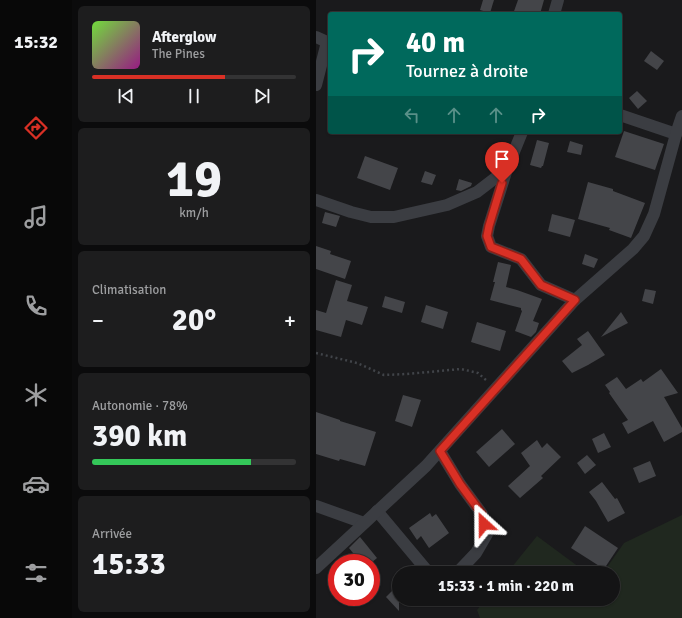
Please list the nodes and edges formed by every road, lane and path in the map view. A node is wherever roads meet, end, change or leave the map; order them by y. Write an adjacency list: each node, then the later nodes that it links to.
1 (558, 0): 2 (street)
2 (555, 12)
3 (316, 37): 4 (street)
4 (316, 85)
5 (622, 116): 8 (street)
6 (682, 116): 8 (street)
7 (521, 134): 9 (street)
8 (676, 134): 11 (street)
9 (507, 169): 10 (street); 11 (street)
10 (316, 200)
11 (575, 300): 13 (street)
12 (316, 353): 13 (path)
13 (496, 388): 14 (street)
14 (440, 451): 16 (street); 19 (street)
15 (316, 506): 17 (street)
16 (377, 511): 17 (street); 18 (street)
17 (364, 523): 20 (street)
18 (422, 566)
19 (464, 566)
20 (316, 568)

